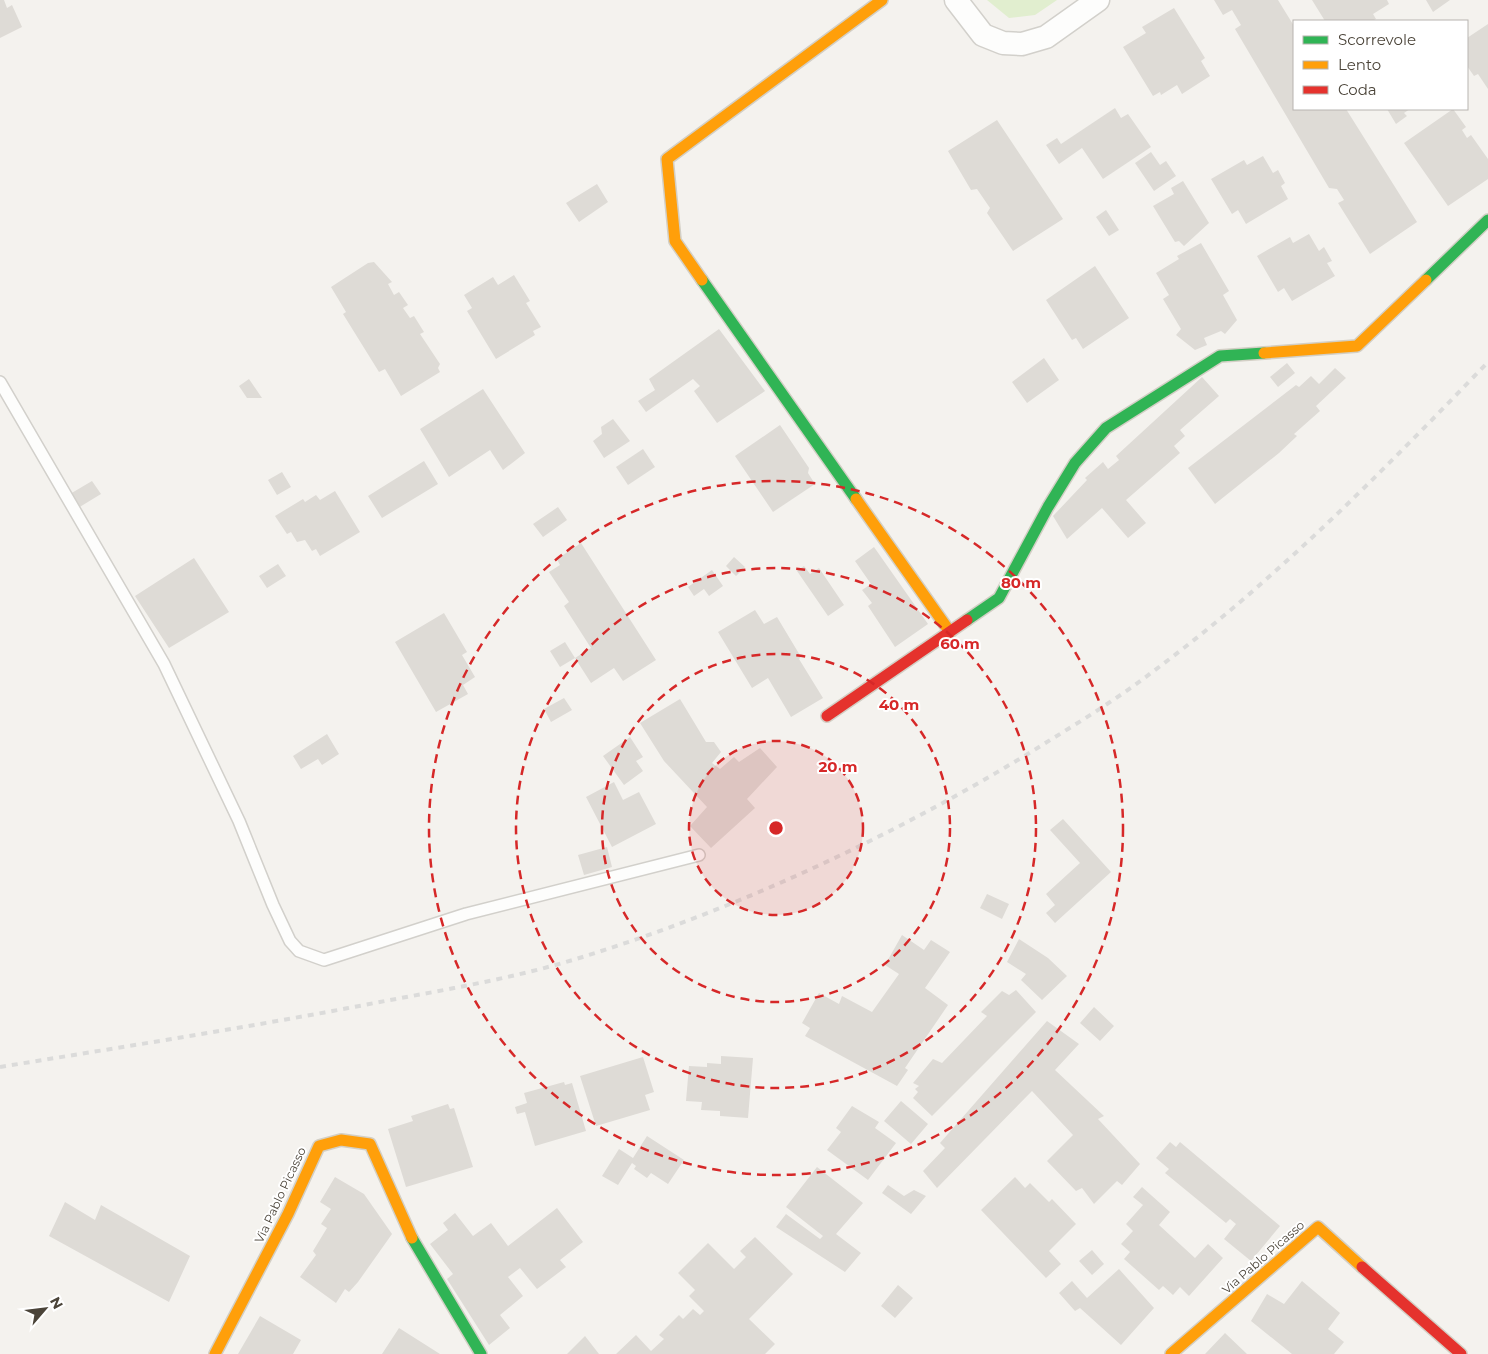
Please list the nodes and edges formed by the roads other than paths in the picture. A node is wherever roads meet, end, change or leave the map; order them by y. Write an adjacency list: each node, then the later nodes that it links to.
1 (882, 0): 6 (street)
2 (956, 0): 3 (street)
3 (1098, 0)
4 (1488, 220): 6 (street)
5 (0, 382): 8 (lane)
6 (950, 632): 7 (street)
7 (827, 716)
8 (699, 855)
9 (215, 1354): 10 (street, Via Pablo Picasso)
10 (481, 1354)
11 (1171, 1354): 12 (street, Via Pablo Picasso)
12 (1461, 1354)

